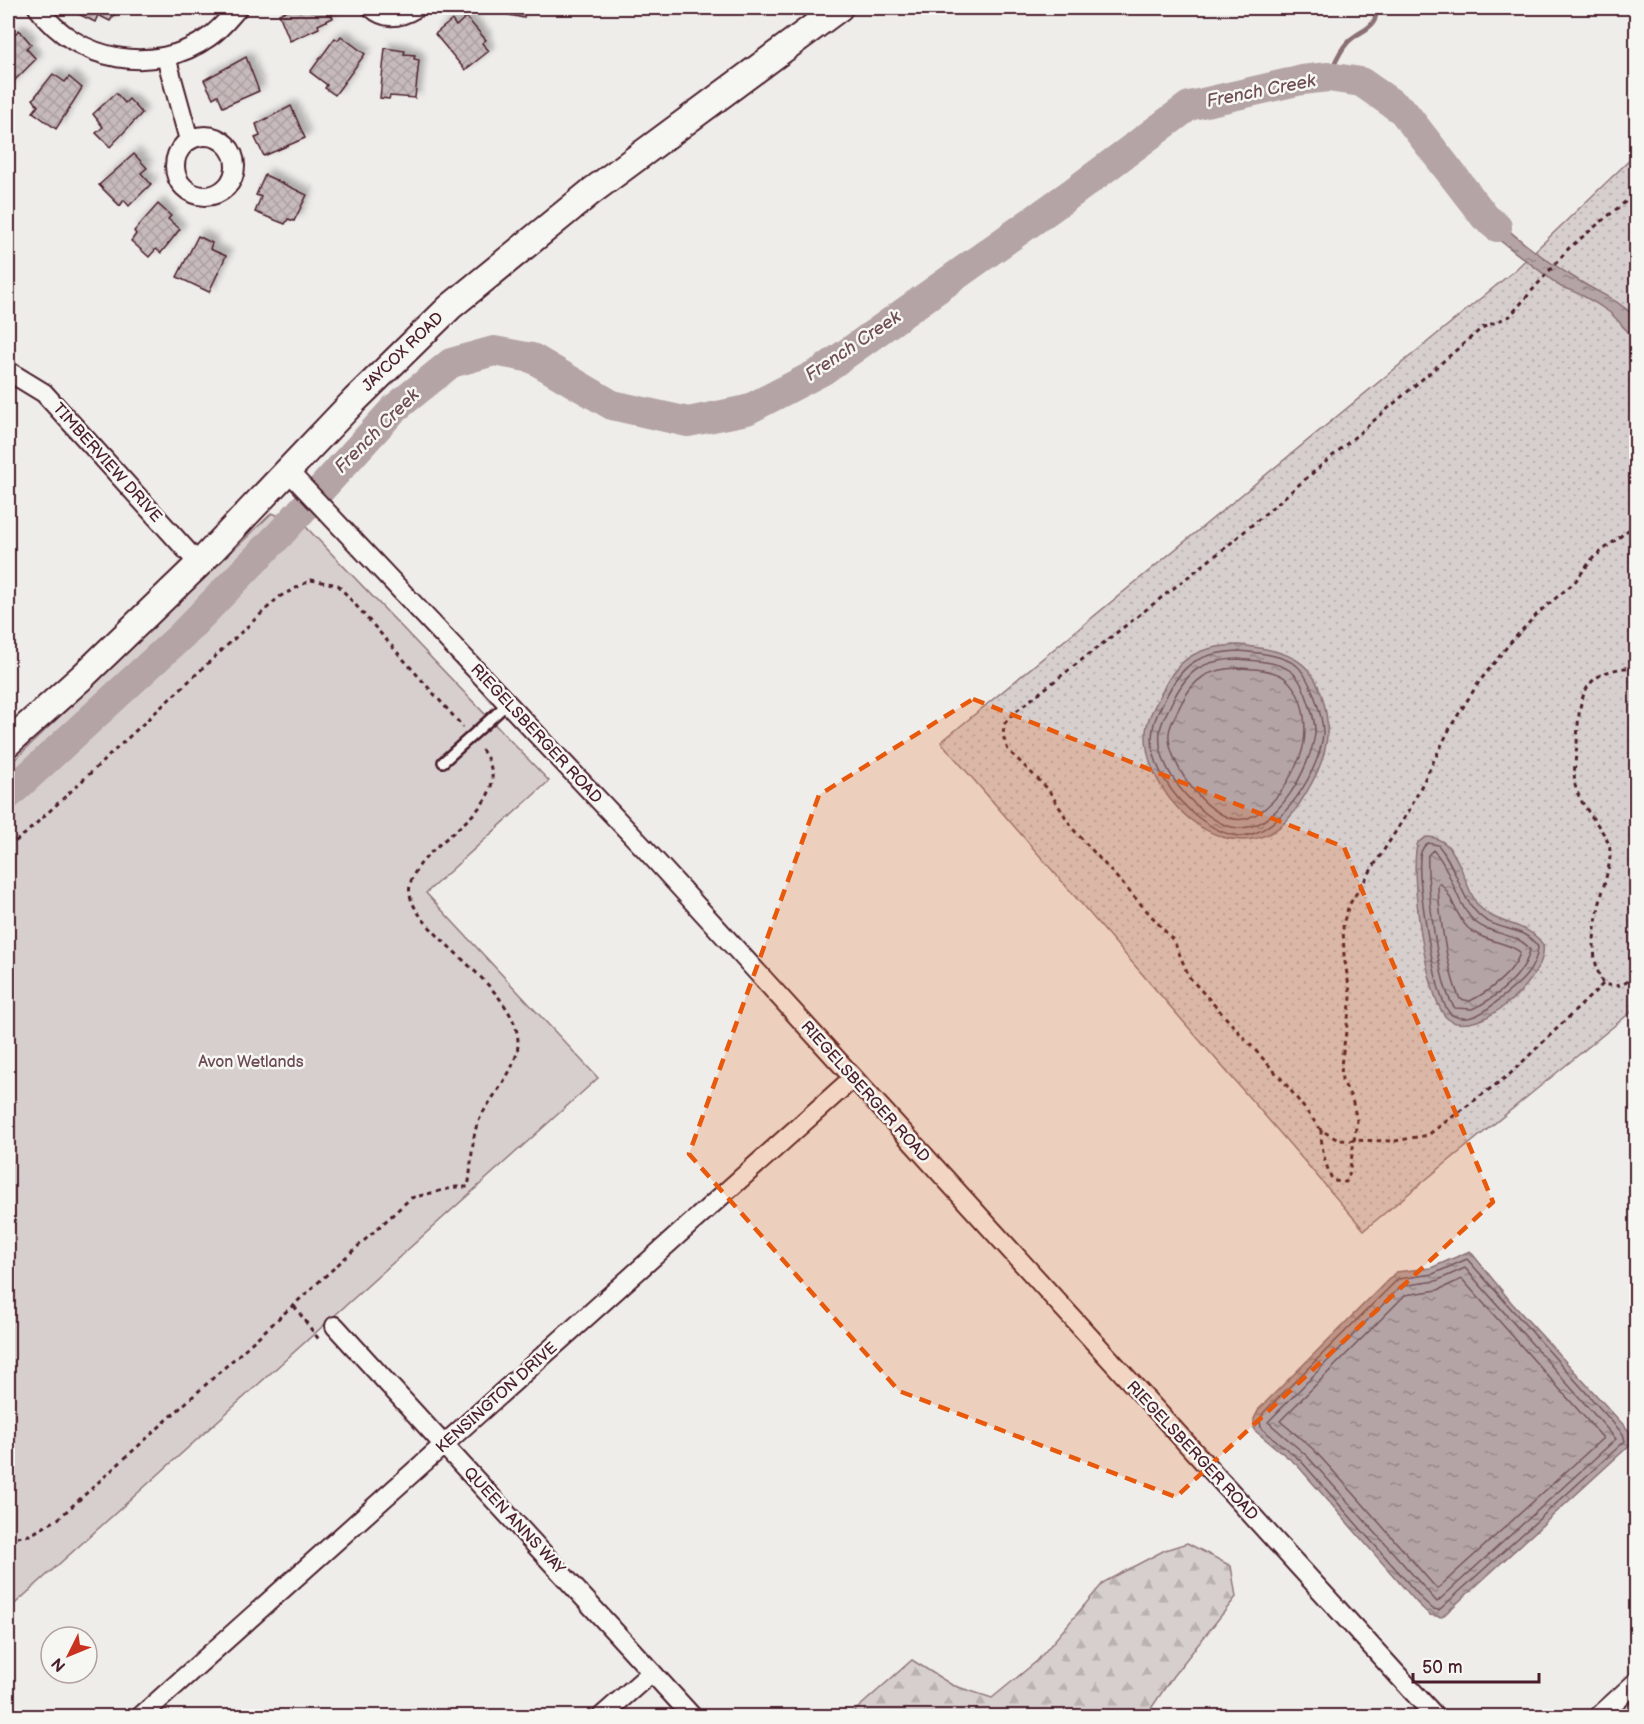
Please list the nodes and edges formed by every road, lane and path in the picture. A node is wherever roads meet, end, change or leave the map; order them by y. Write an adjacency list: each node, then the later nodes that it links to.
1 (38, 8): 6 (street)
2 (238, 8): 6 (street)
3 (372, 8): 4 (street)
4 (416, 8)
5 (834, 9): 10 (street, JAYCOX ROAD)
6 (166, 57): 7 (street)
7 (189, 140)
8 (1636, 193): 22 (path)
9 (8, 370): 12 (street, TIMBERVIEW DRIVE)
10 (297, 481): 12 (street, JAYCOX ROAD); 14 (street, RIEGELSBERGER ROAD)
11 (1636, 524): 23 (path)
12 (199, 564): 16 (street, JAYCOX ROAD)
13 (1636, 667): 20 (path)
14 (507, 704): 15 (lane); 21 (street, RIEGELSBERGER ROAD)
15 (471, 737): 17 (lane); 18 (path); 24 (path)
16 (8, 743)
17 (443, 762)
18 (8, 847)
19 (1636, 974): 20 (path)
20 (1603, 984): 23 (path)
21 (853, 1078): 27 (street, KENSINGTON DRIVE); 34 (street, RIEGELSBERGER ROAD)
22 (1321, 1130): 23 (path); 23 (path)
23 (1354, 1142)
24 (294, 1306): 26 (path); 28 (path)
25 (335, 1326): 27 (street, QUEEN ANNS WAY)
26 (320, 1341)
27 (444, 1445): 29 (street, QUEEN ANNS WAY); 31 (street, KENSINGTON DRIVE)
28 (8, 1538)
29 (652, 1672): 32 (street); 33 (street, QUEEN ANNS WAY)
30 (1636, 1682): 35 (street)
31 (141, 1716)
32 (602, 1716)
33 (692, 1716)
34 (1435, 1716)
35 (1599, 1716)

